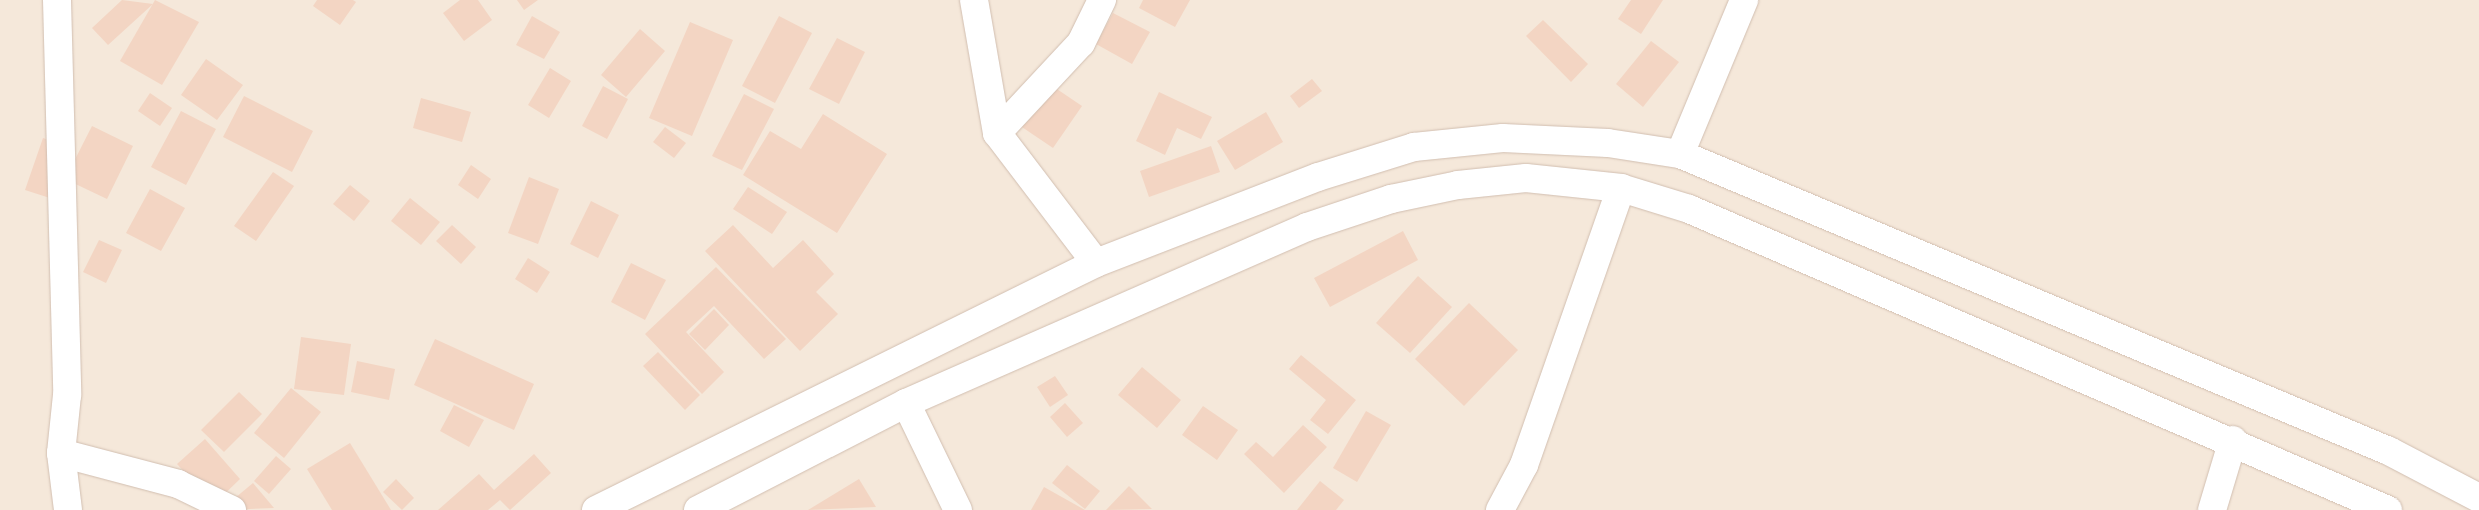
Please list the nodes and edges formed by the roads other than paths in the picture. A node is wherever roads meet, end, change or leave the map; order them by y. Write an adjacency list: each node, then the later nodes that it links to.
1 (57, 0): 11 (street)
2 (974, 0): 5 (street)
3 (1102, 0): 5 (street)
4 (1744, 0): 6 (street)
5 (997, 133): 8 (street)
6 (1680, 154): 8 (street); 12 (street)
7 (1621, 188): 9 (street); 10 (street); 18 (street)
8 (1096, 263): 15 (street)
9 (906, 403): 16 (street); 17 (street)
10 (2233, 440): 19 (street); 20 (street)
11 (61, 453): 13 (street); 14 (street)
12 (2479, 498)
13 (68, 510)
14 (232, 510)
15 (596, 510)
16 (698, 510)
17 (958, 510)
18 (1500, 510)
19 (2212, 510)
20 (2388, 510)

